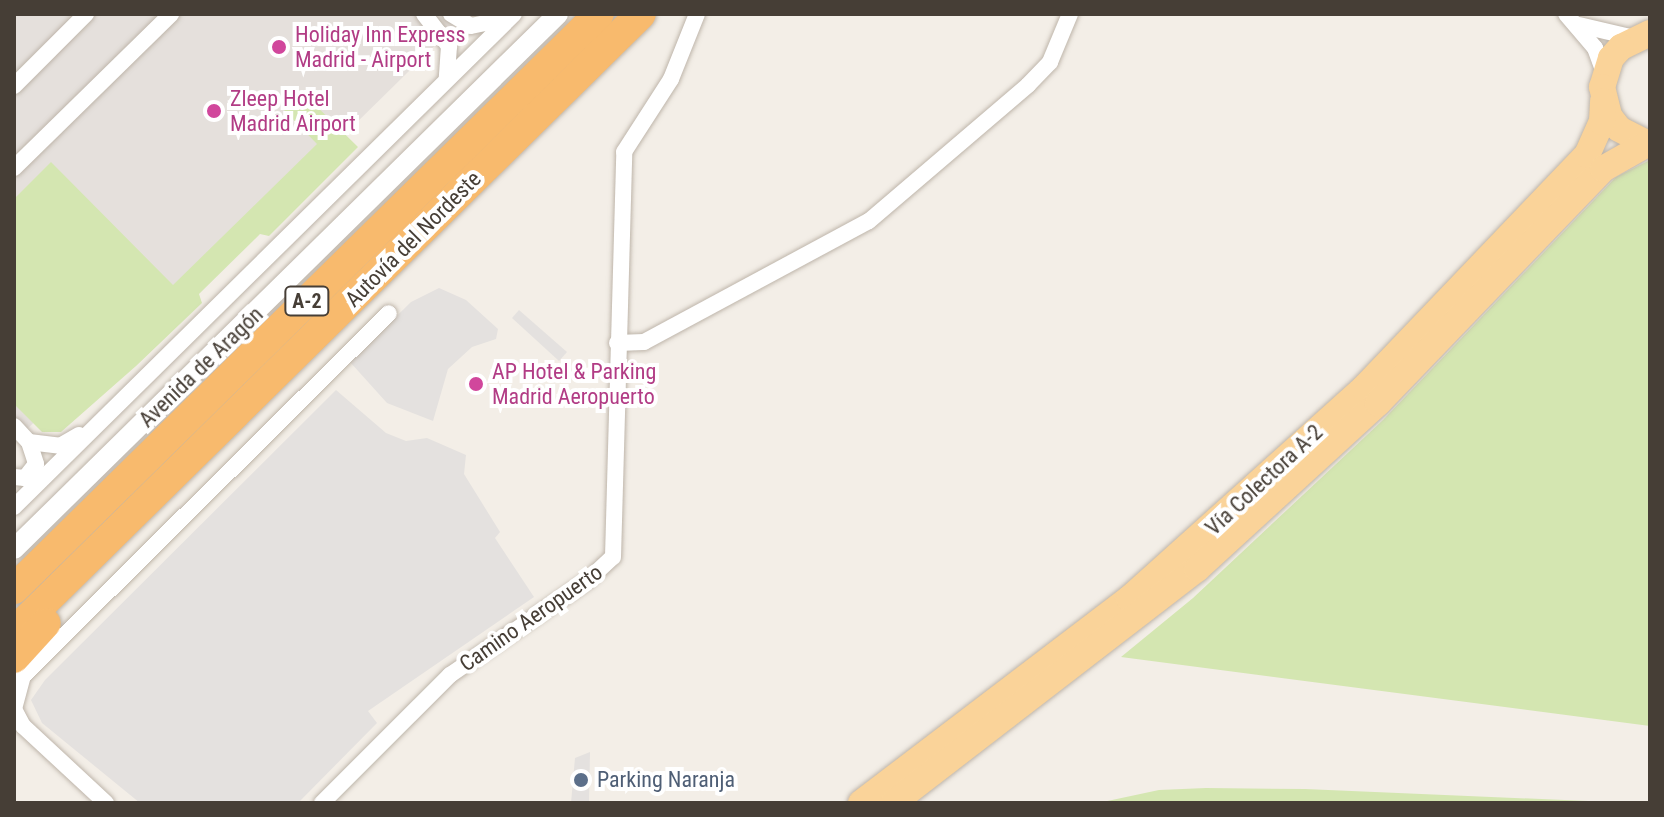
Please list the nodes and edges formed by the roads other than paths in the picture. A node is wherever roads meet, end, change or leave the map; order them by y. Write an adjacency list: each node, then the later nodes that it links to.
1 (86, 14): 15 (street)
2 (171, 14): 18 (street)
3 (424, 14): 14 (street)
4 (451, 14): 5 (street)
5 (513, 14): 14 (street)
6 (558, 14): 27 (street, Avenida de Aragón)
7 (599, 14): 28 (highway, Autovía del Nordeste / A-2)
8 (641, 14): 21 (highway, Autovía del Nordeste / A-2)
9 (697, 14): 20 (street, Camino Aeropuerto)
10 (1070, 14): 20 (street)
11 (1573, 19): 12 (street); 13 (street)
12 (1642, 36): 13 (main road)
13 (1604, 73): 16 (main road, Vía Colectora A-2)
14 (447, 79): 23 (street)
15 (14, 86)
16 (1603, 101): 17 (main road); 33 (main road, Vía Colectora A-2)
17 (1649, 144): 34 (main road, Vía Colectora A-2)
18 (14, 168)
19 (389, 313): 31 (street)
20 (617, 343): 32 (street, Camino Aeropuerto)
21 (253, 397): 29 (highway, Autovía del Nordeste / A-2); 30 (highway)
22 (14, 426): 24 (street)
23 (95, 427): 24 (street); 26 (street)
24 (29, 442): 25 (street)
25 (14, 477)
26 (14, 507)
27 (14, 549)
28 (14, 589)
29 (14, 632)
30 (14, 658)
31 (106, 803)
32 (322, 803)
33 (861, 803)
34 (893, 803)

